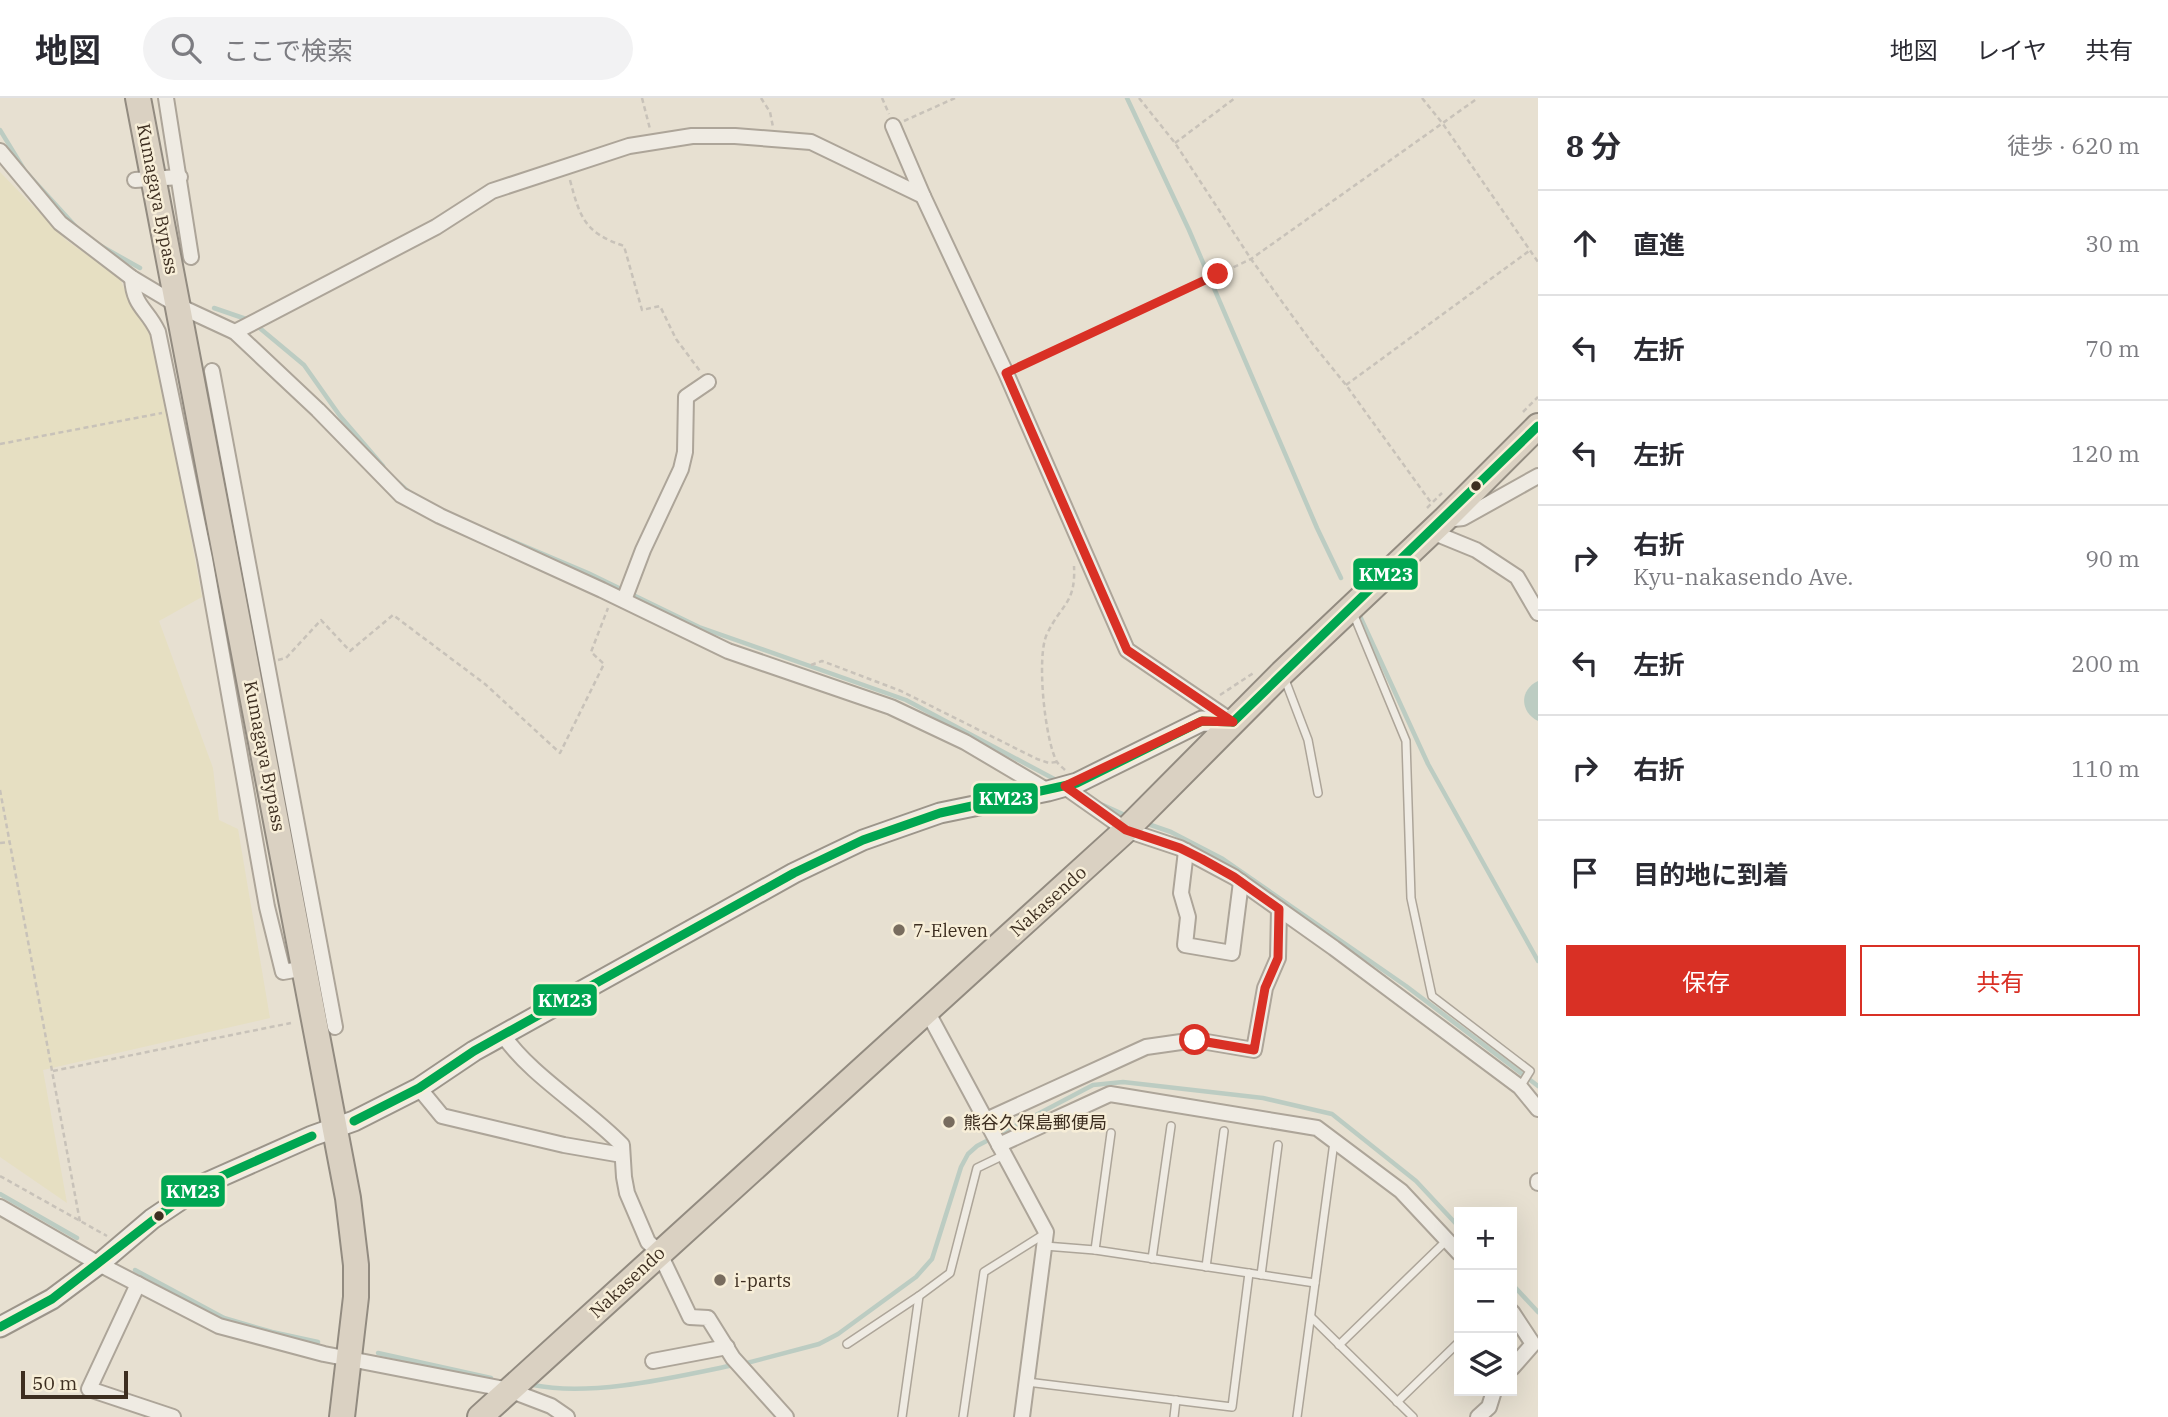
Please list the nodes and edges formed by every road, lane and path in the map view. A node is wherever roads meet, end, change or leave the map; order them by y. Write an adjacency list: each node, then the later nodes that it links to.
1 (138, 98): 19 (highway, Kumagaya Bypass)
2 (166, 98): 18 (street)
3 (642, 98): 14 (path)
4 (761, 98): 13 (path)
5 (882, 98): 12 (path)
6 (954, 98): 12 (path)
7 (1139, 98): 15 (path)
8 (1235, 98): 15 (path)
9 (1422, 98): 11 (path)
10 (1478, 98): 11 (path)
11 (1443, 124): 21 (path); 23 (path)
12 (893, 126): 20 (street)
13 (772, 139): 14 (street); 20 (street)
14 (653, 142): 17 (street)
15 (1175, 143): 23 (path)
16 (0, 151): 25 (street)
17 (567, 167): 27 (street); 30 (path)
18 (180, 177): 19 (street); 22 (street)
19 (144, 179): 26 (highway, Kumagaya Bypass)
20 (923, 196): 29 (street)
21 (1529, 251): 24 (path); 31 (path)
22 (191, 257)
23 (1251, 259): 29 (path); 31 (path)
24 (1538, 262)
25 (132, 278): 26 (street); 33 (street)
26 (179, 306): 27 (street); 37 (highway, Kumagaya Bypass)
27 (235, 331): 41 (street)
28 (212, 371): 37 (street)
29 (1006, 373): 47 (street)
30 (708, 382): 41 (street)
31 (1346, 385): 39 (path)
32 (1538, 397): 34 (path)
33 (174, 411): 35 (path); 60 (street)
34 (1528, 421): 39 (highway, Nakasendo)
35 (0, 444)
36 (1538, 477): 39 (street)
37 (223, 492): 44 (street); 58 (highway, Kumagaya Bypass)
38 (1441, 494): 39 (path)
39 (1432, 517): 42 (highway, Nakasendo); 43 (street)
40 (1074, 555): 49 (path)
41 (618, 598): 44 (path); 46 (street)
42 (1350, 606): 45 (highway, Nakasendo); 66 (lane)
43 (1538, 613)
44 (265, 662): 58 (street)
45 (1270, 671): 47 (path); 48 (highway, Nakasendo); 52 (lane)
46 (806, 678): 49 (path); 50 (street)
47 (1205, 705): 48 (street)
48 (1233, 722): 50 (main road); 53 (highway, Nakasendo)
49 (1057, 762): 50 (path)
50 (1063, 787): 53 (street); 64 (main road)
51 (0, 790): 54 (path)
52 (1318, 793)
53 (1126, 830): 56 (street); 61 (highway, Nakasendo)
54 (9, 842): 55 (path); 65 (path)
55 (0, 843)
56 (1186, 851): 57 (street); 57 (street)
57 (1241, 882): 59 (street)
58 (300, 892): 60 (highway, Kumagaya Bypass); 63 (street)
59 (1279, 909): 66 (street); 69 (street)
60 (306, 968): 71 (highway, Kumagaya Bypass)
61 (927, 1011): 69 (street); 87 (highway, Nakasendo)
62 (291, 1023): 65 (path)
63 (335, 1027)
64 (503, 1035): 67 (main road); 77 (street)
65 (53, 1071): 81 (path)
66 (1520, 1087): 68 (street)
67 (419, 1088): 71 (main road); 77 (street)
68 (1538, 1109)
69 (988, 1124): 76 (street)
70 (1171, 1126): 88 (lane)
71 (335, 1128): 84 (main road); 103 (highway, Kumagaya Bypass)
72 (1224, 1131): 90 (lane)
73 (1111, 1133): 86 (lane)
74 (1334, 1140): 76 (street); 83 (street); 93 (lane)
75 (1278, 1145): 92 (lane)
76 (1001, 1148): 82 (street); 95 (lane)
77 (622, 1155): 87 (street)
78 (1, 1176): 79 (path); 81 (path)
79 (0, 1182)
80 (0, 1207): 89 (street)
81 (80, 1222): 84 (path)
82 (1046, 1239): 86 (lane); 106 (street); 118 (lane)
83 (1447, 1240): 85 (street); 100 (lane)
84 (123, 1245): 89 (main road)
85 (1454, 1248)
86 (1096, 1250): 88 (lane)
87 (659, 1252): 102 (street); 107 (highway, Nakasendo)
88 (1152, 1259): 90 (lane)
89 (99, 1264): 94 (street); 98 (main road)
90 (1206, 1266): 91 (lane)
91 (1249, 1273): 92 (lane); 109 (lane)
92 (1261, 1275): 93 (lane)
93 (1315, 1283): 96 (lane)
94 (138, 1284): 103 (street); 111 (street)
95 (919, 1296): 99 (lane); 117 (lane)
96 (1311, 1317): 100 (lane); 121 (lane)
97 (1517, 1320): 105 (street)
98 (0, 1326)
99 (847, 1344)
100 (1339, 1345): 110 (lane)
101 (1454, 1347): 110 (lane)
102 (730, 1352): 104 (street); 116 (street)
103 (349, 1357): 107 (street); 112 (highway); 113 (highway, Kumagaya Bypass)
104 (653, 1361)
105 (1517, 1362)
106 (1027, 1382): 109 (lane); 119 (street)
107 (509, 1390): 114 (highway, Nakasendo); 115 (street)
108 (1492, 1396): 123 (street)
109 (1176, 1400): 120 (lane)
110 (1397, 1402): 122 (lane)
111 (173, 1417)
112 (327, 1417)
113 (342, 1417)
114 (480, 1417)
115 (567, 1417)
116 (786, 1417)
117 (902, 1417)
118 (963, 1417)
119 (1023, 1417)
120 (1174, 1417)
121 (1297, 1417)
122 (1413, 1417)
123 (1478, 1417)

